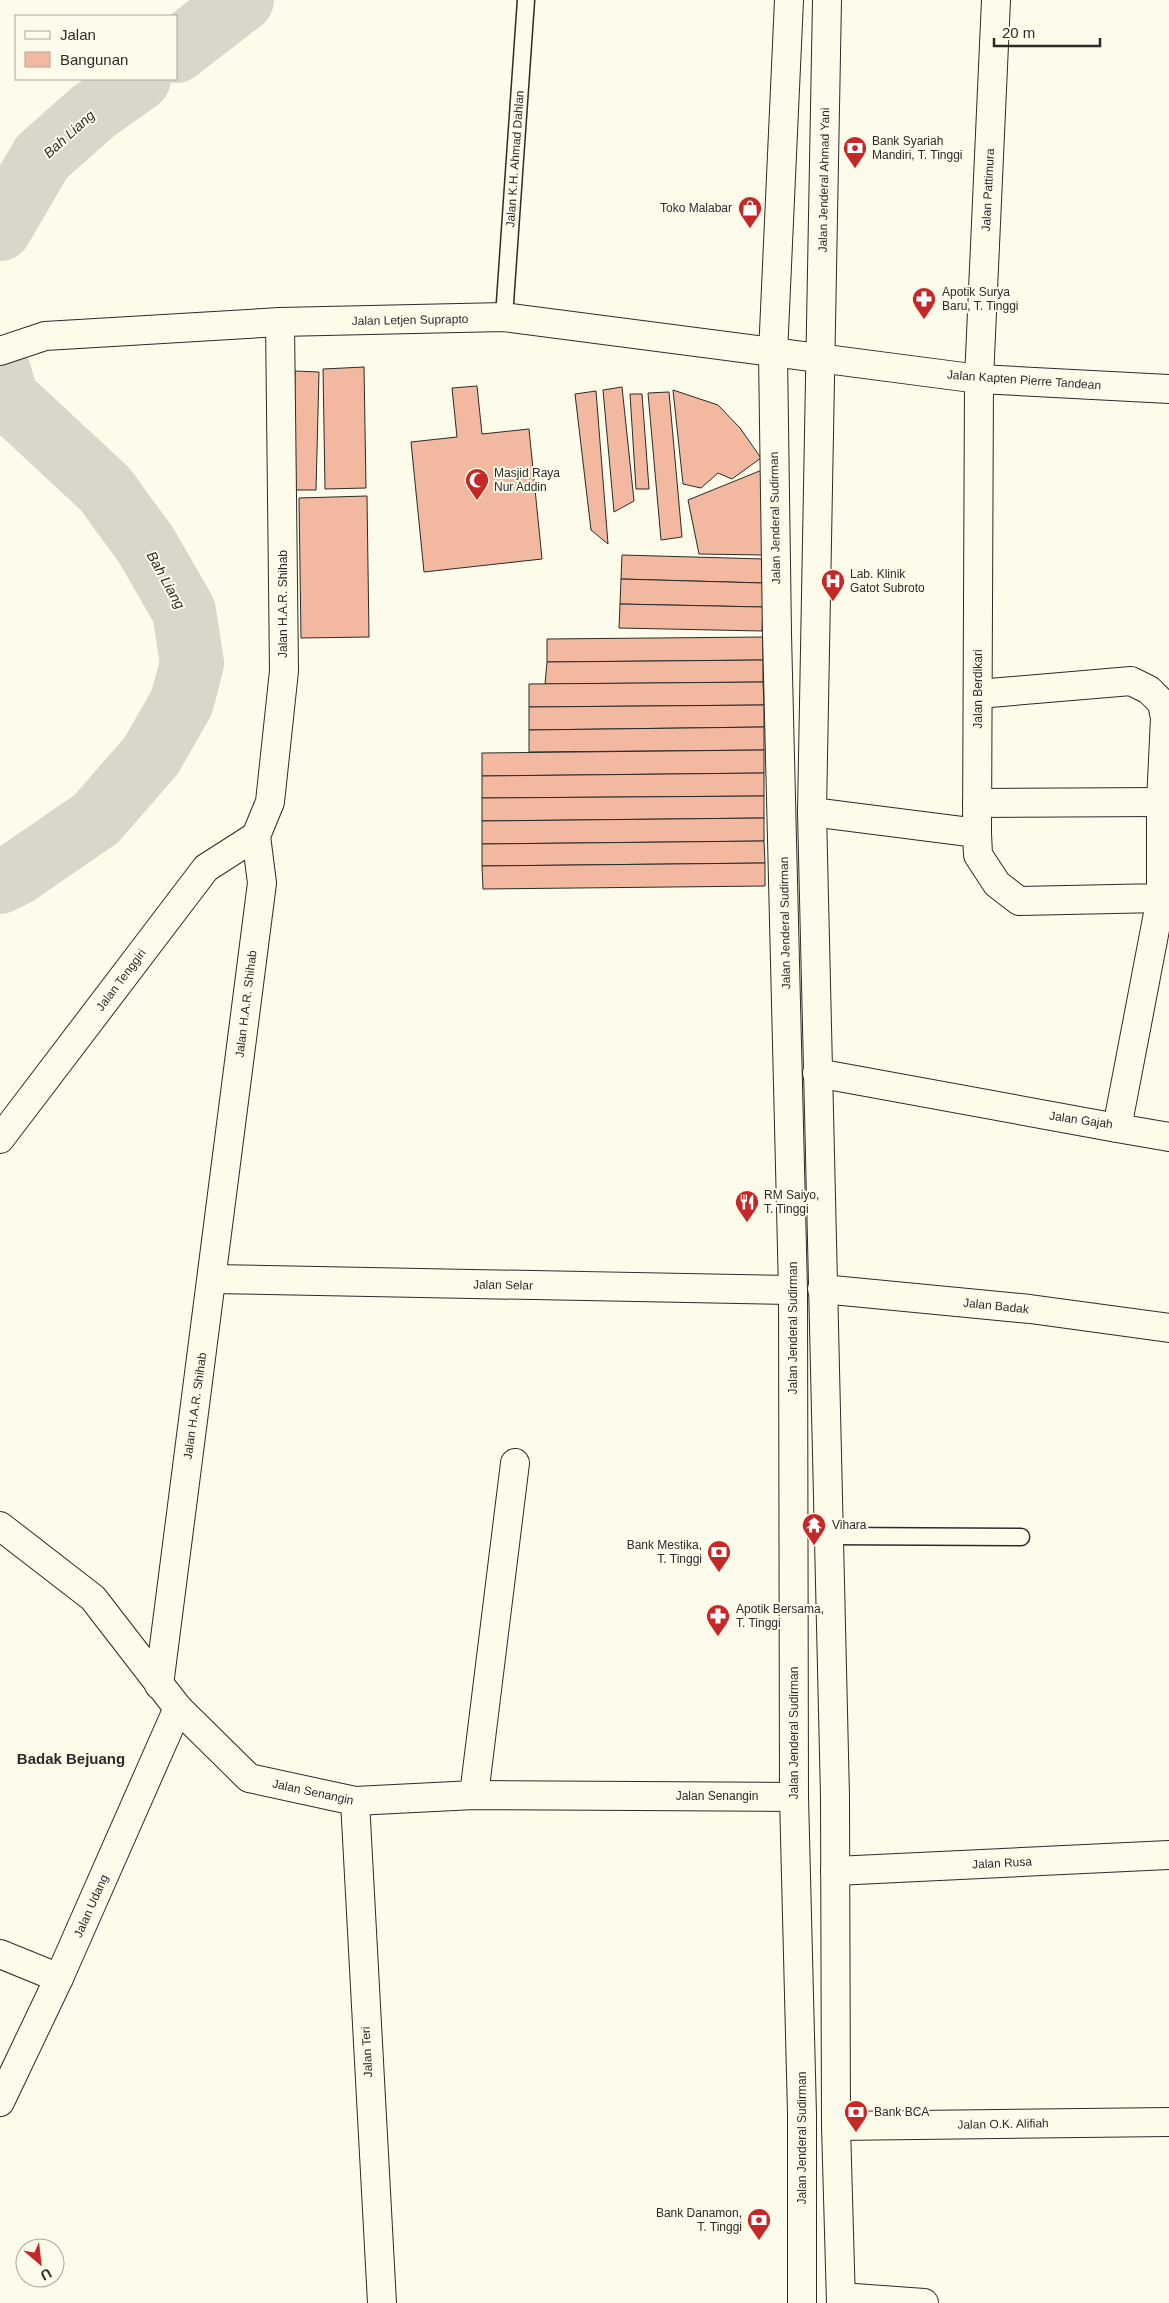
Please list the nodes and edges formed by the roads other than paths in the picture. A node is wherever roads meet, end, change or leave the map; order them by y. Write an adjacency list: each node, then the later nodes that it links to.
1 (526, 0): 5 (lane, Jalan K.H. Ahmad Dahlan)
2 (789, 0): 8 (street)
3 (827, 0): 9 (street, Jalan Jenderal Ahmad Yani)
4 (996, 0): 10 (street, Jalan Pattimura)
5 (504, 318): 6 (street, Jalan Letjen Suprapto); 8 (street, Jalan Letjen Suprapto)
6 (280, 322): 7 (street, Jalan Letjen Suprapto); 17 (street, Jalan H.A.R. Shihab)
7 (0, 351)
8 (773, 354): 9 (street, Jalan Letjen Suprapto); 25 (street, Jalan Jenderal Sudirman)
9 (820, 360): 10 (street, Jalan Kapten Pierre Tandean); 15 (street)
10 (979, 380): 11 (street, Jalan Kapten Pierre Tandean); 12 (street, Jalan Berdikari)
11 (1169, 389)
12 (978, 694): 13 (street, Jalan Gajah); 14 (street, Jalan Berdikari)
13 (1161, 802): 14 (street); 18 (street, Jalan Gajah)
14 (977, 803): 16 (street, Jalan Berdikari)
15 (812, 812): 16 (street); 19 (street)
16 (977, 833): 18 (street, Jalan Berdikari)
17 (256, 836): 22 (street, Jalan Tenggiri); 23 (street, Jalan H.A.R. Shihab)
18 (1161, 898): 20 (street, Jalan Gajah)
19 (817, 1073): 20 (street, Jalan Gajah); 24 (street)
20 (1117, 1128): 21 (street)
21 (1169, 1137)
22 (0, 1139)
23 (212, 1279): 25 (street, Jalan Selar); 31 (street, Jalan H.A.R. Shihab)
24 (822, 1289): 26 (street, Jalan Badak); 29 (street)
25 (793, 1290): 34 (street, Jalan Jenderal Sudirman)
26 (1169, 1328)
27 (515, 1463): 33 (street)
28 (0, 1526): 31 (street, Jalan Senangin)
29 (828, 1536): 30 (lane); 37 (street)
30 (1022, 1537)
31 (159, 1685): 32 (street, Jalan Senangin)
32 (178, 1708): 35 (street, Jalan Senangin); 39 (street, Jalan Udang)
33 (474, 1795): 34 (street, Jalan Senangin); 35 (street, Jalan Senangin)
34 (794, 1797): 45 (street, Jalan Jenderal Sudirman)
35 (355, 1801): 44 (street, Jalan Teri)
36 (1169, 1855): 37 (street, Jalan Rusa)
37 (835, 1871): 42 (street)
38 (0, 1954): 39 (street)
39 (59, 1978): 40 (street, Jalan Udang)
40 (0, 2102)
41 (1169, 2122): 42 (street, Jalan O.K. Alifiah)
42 (836, 2126): 43 (street)
43 (841, 2300): 46 (street)
44 (382, 2303)
45 (802, 2303)
46 (924, 2303)

